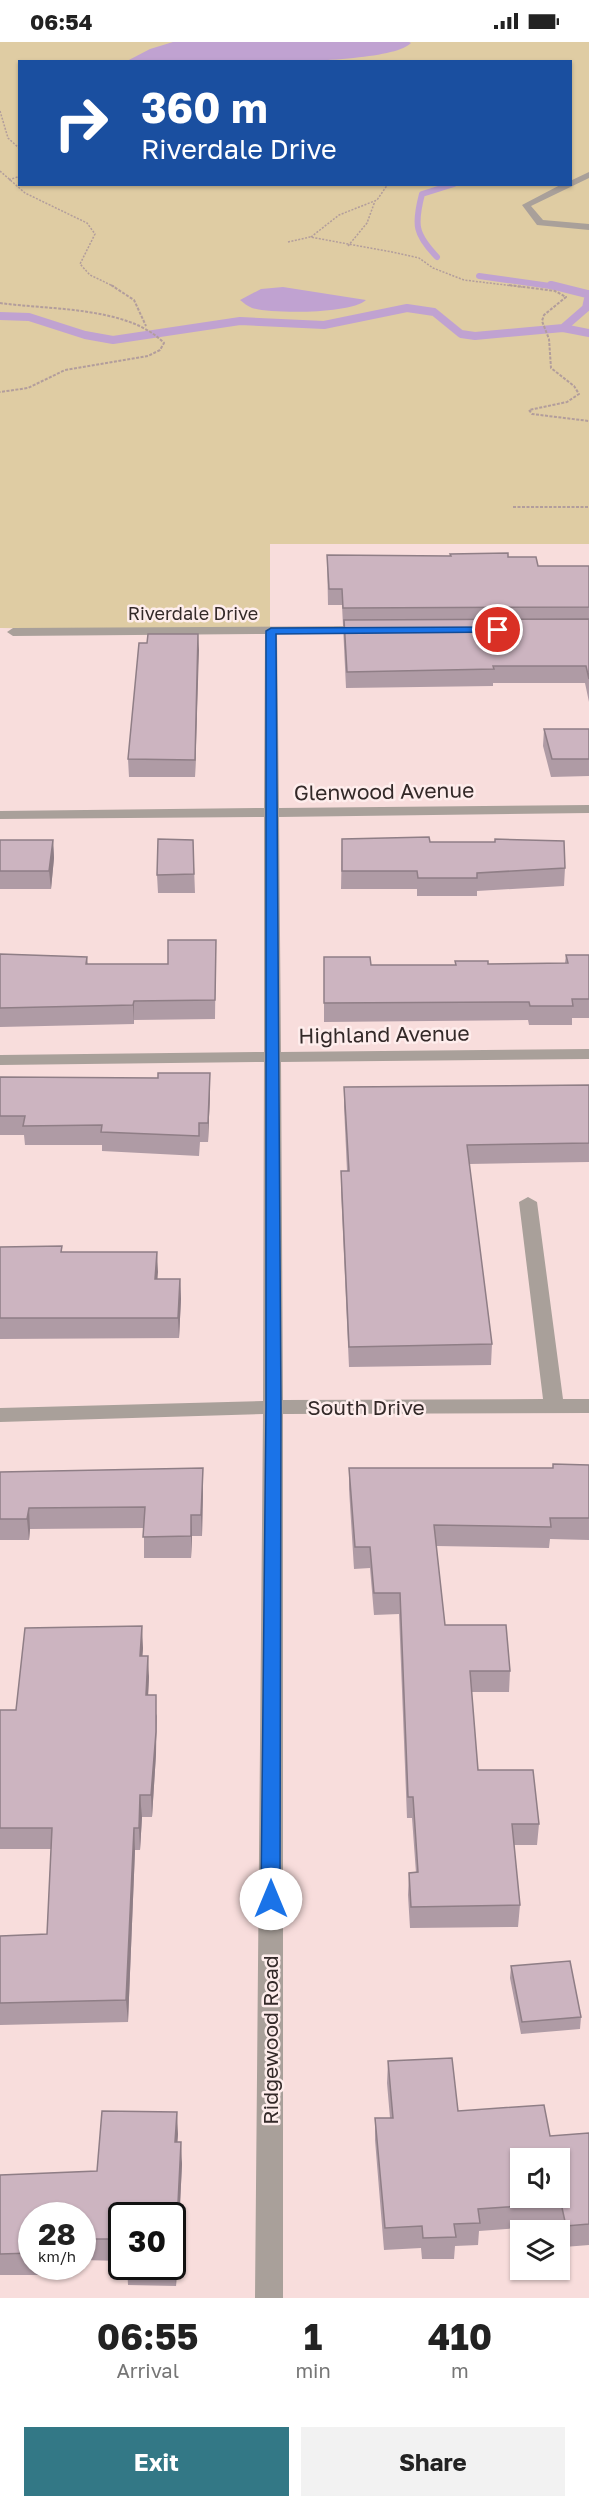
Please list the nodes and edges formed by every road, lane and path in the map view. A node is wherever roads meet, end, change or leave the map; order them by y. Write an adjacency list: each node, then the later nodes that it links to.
1 (0, 111): 2 (path)
2 (18, 148)
3 (0, 171): 6 (path)
4 (589, 175): 7 (street)
5 (18, 177): 6 (path)
6 (9, 180): 16 (path)
7 (572, 183)
8 (386, 186): 10 (path)
9 (566, 186): 11 (street)
10 (375, 201): 12 (path); 14 (path)
11 (589, 227)
12 (310, 237): 13 (path); 14 (path)
13 (288, 242)
14 (348, 246): 18 (path)
15 (0, 303): 16 (path)
16 (147, 327): 17 (path)
17 (0, 392)
18 (589, 421)
19 (513, 507): 20 (path)
20 (589, 507)
21 (377, 630): 22 (street, Riverdale Drive)
22 (271, 631): 23 (street, Riverdale Drive); 25 (street, Ridgewood Road)
23 (13, 632)
24 (589, 809): 25 (street, Glenwood Avenue)
25 (271, 813): 26 (street, Glenwood Avenue); 28 (street, Ridgewood Road)
26 (0, 815)
27 (589, 1054): 28 (street, Highland Avenue)
28 (273, 1057): 29 (street, Highland Avenue); 33 (street, Ridgewood Road)
29 (0, 1060)
30 (528, 1202): 31 (street)
31 (554, 1406): 32 (street, South Drive); 33 (street, South Drive)
32 (589, 1406)
33 (273, 1407): 34 (street, South Drive); 35 (street, Ridgewood Road)
34 (0, 1414)
35 (269, 2298)

